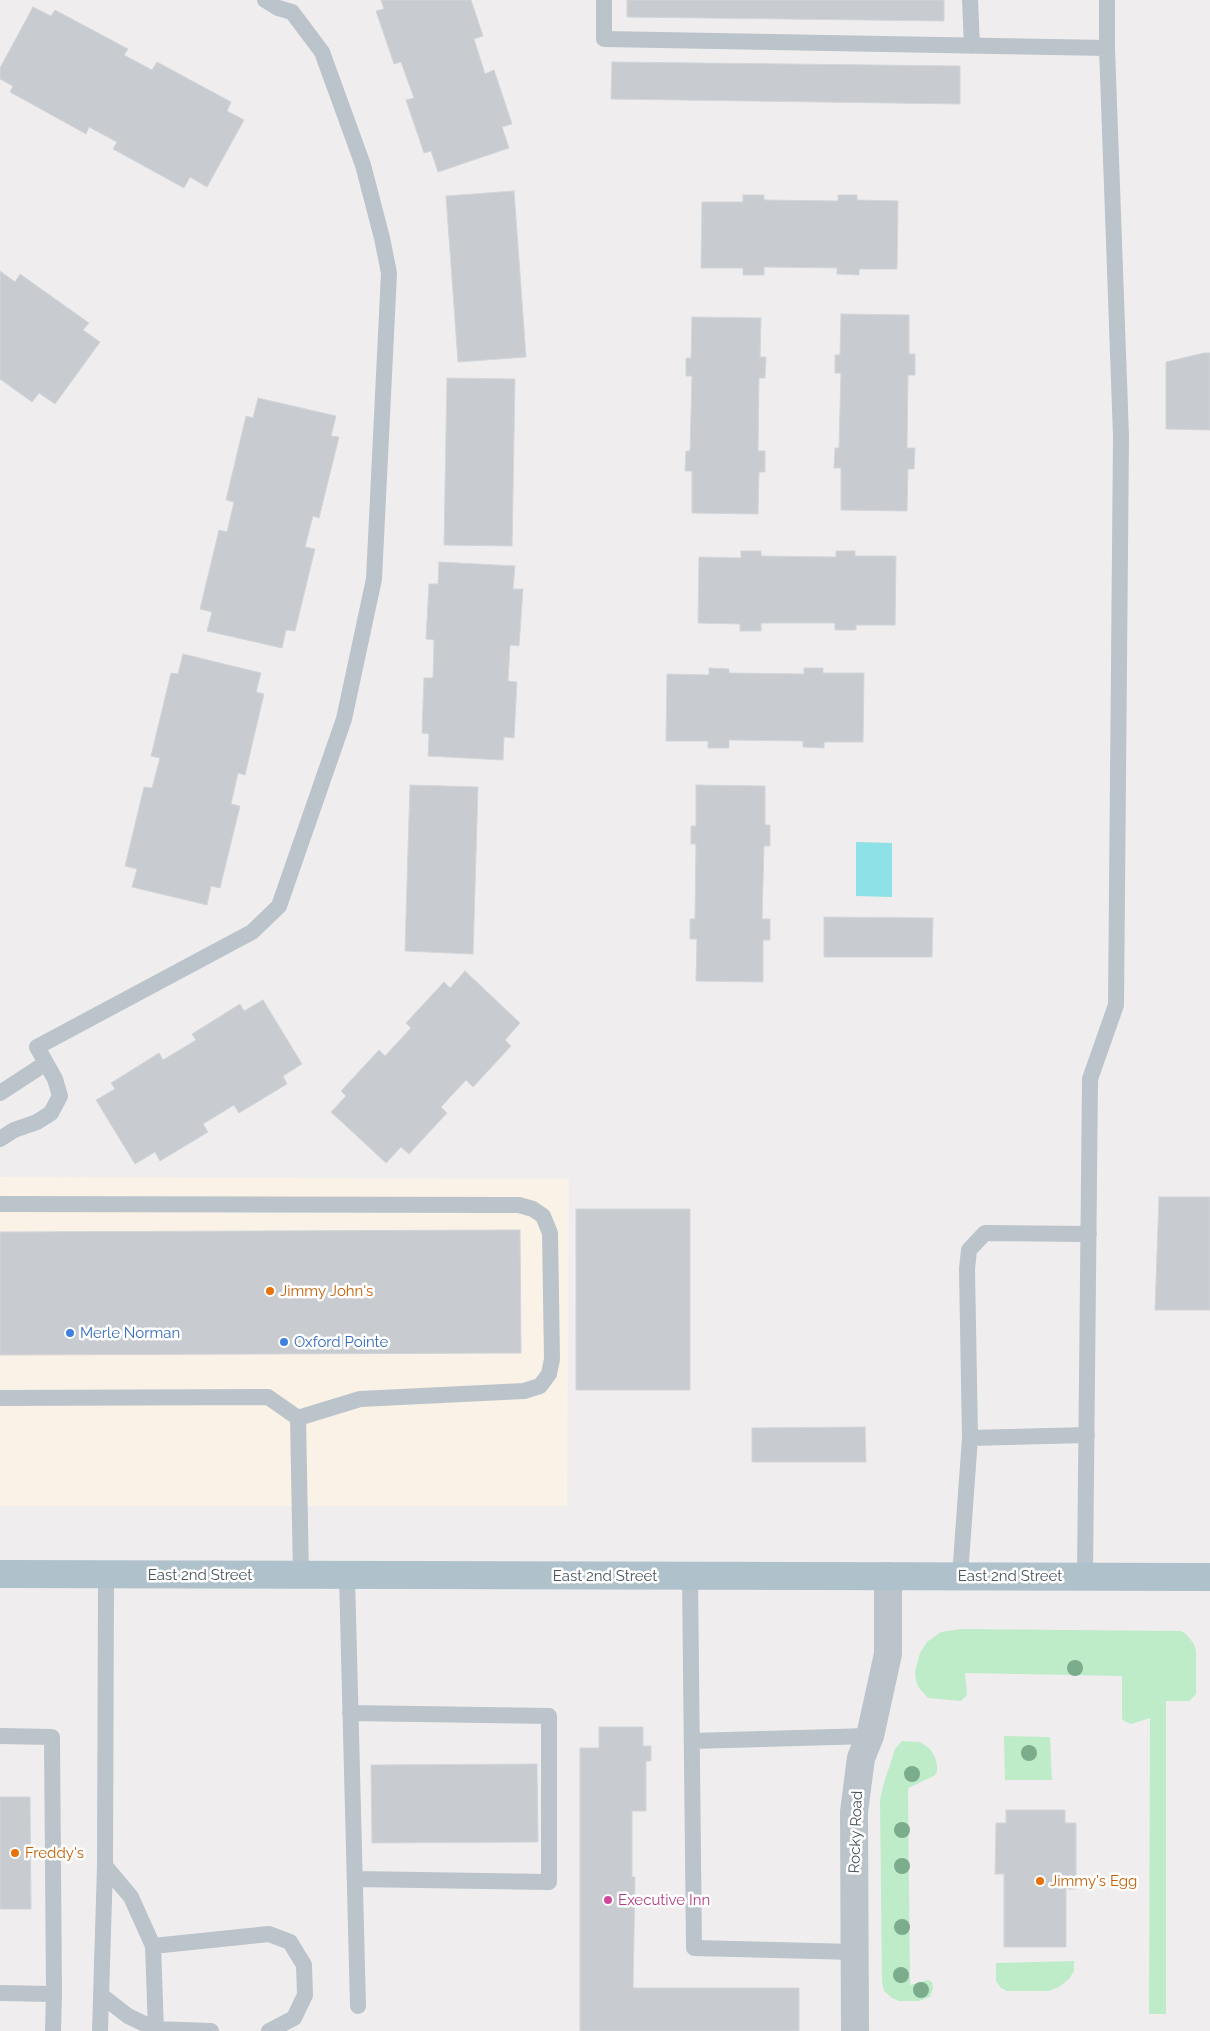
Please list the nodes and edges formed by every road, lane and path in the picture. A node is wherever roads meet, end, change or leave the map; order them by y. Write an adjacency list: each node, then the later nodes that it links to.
1 (264, 0): 7 (lane)
2 (604, 0): 5 (lane)
3 (970, 0): 5 (lane)
4 (1107, 0): 6 (lane)
5 (972, 46): 6 (lane)
6 (1106, 48): 11 (lane)
7 (46, 1063): 8 (lane); 9 (lane)
8 (0, 1093)
9 (0, 1139)
10 (0, 1204): 13 (lane)
11 (1089, 1234): 14 (lane); 15 (lane)
12 (0, 1398): 13 (lane)
13 (298, 1418): 18 (lane)
14 (1087, 1435): 15 (lane); 23 (lane)
15 (970, 1438): 22 (lane)
16 (0, 1574): 17 (main road, East 2nd Street)
17 (106, 1575): 18 (main road, East 2nd Street); 29 (lane)
18 (301, 1576): 19 (main road, East 2nd Street)
19 (347, 1576): 20 (main road, East 2nd Street); 25 (lane)
20 (690, 1576): 21 (main road, East 2nd Street); 28 (lane)
21 (888, 1576): 22 (main road, East 2nd Street); 27 (street, Rocky Road)
22 (960, 1576): 23 (main road, East 2nd Street)
23 (1085, 1576): 24 (main road, East 2nd Street)
24 (1210, 1577)
25 (350, 1713): 30 (lane); 30 (lane)
26 (0, 1736): 34 (lane)
27 (870, 1736): 28 (lane); 32 (street, Rocky Road)
28 (692, 1741): 32 (lane)
29 (105, 1866): 31 (lane); 35 (lane)
30 (355, 1879): 36 (lane)
31 (153, 1946): 37 (lane); 41 (lane)
32 (855, 1952): 42 (street, Rocky Road)
33 (0, 1993): 34 (lane)
34 (54, 1994): 38 (lane)
35 (101, 1995): 37 (lane); 39 (lane)
36 (358, 2006)
37 (156, 2030): 40 (lane)
38 (53, 2031)
39 (100, 2031)
40 (211, 2031)
41 (269, 2031)
42 (855, 2031)

